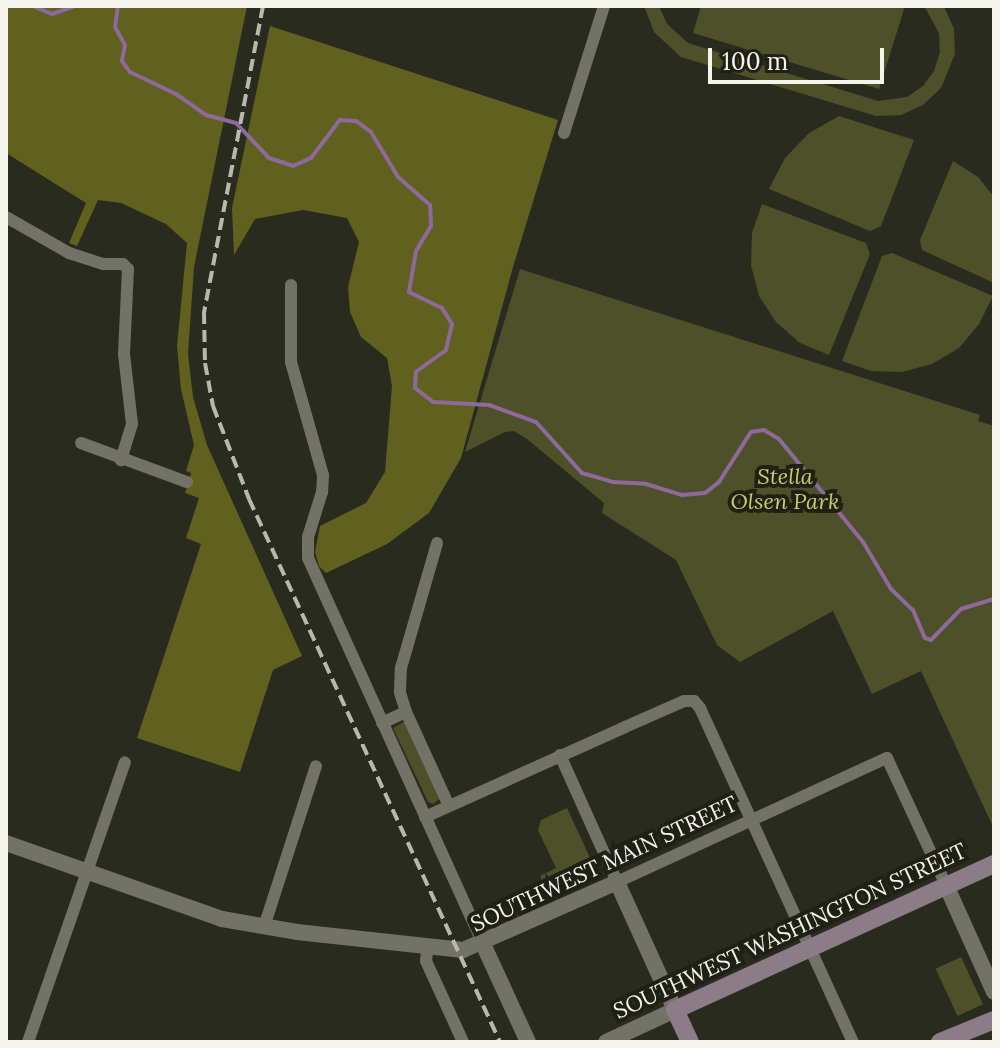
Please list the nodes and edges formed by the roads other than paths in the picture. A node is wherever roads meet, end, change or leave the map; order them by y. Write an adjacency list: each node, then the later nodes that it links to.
1 (604, 6): 2 (street)
2 (564, 133)
3 (6, 217): 6 (street)
4 (291, 285): 10 (street)
5 (81, 443): 6 (street)
6 (121, 460): 7 (street)
7 (187, 482)
8 (437, 543): 9 (street)
9 (406, 712): 10 (street); 14 (street)
10 (382, 723): 15 (street)
11 (560, 755): 14 (street); 16 (street); 20 (street)
12 (125, 762): 19 (street)
13 (316, 766): 22 (street)
14 (449, 806): 15 (street)
15 (425, 817): 23 (street)
16 (751, 820): 20 (street, SOUTHWEST MAIN STREET); 21 (street, SOUTHWEST MAIN STREET); 25 (street)
17 (6, 843): 19 (street, SOUTHWEST MAIN STREET)
18 (994, 864): 21 (main road, SOUTHWEST WASHINGTON STREET)
19 (86, 873): 22 (street, SOUTHWEST MAIN STREET); 29 (street)
20 (617, 882): 23 (street, SOUTHWEST MAIN STREET); 27 (street)
21 (946, 885): 25 (main road, SOUTHWEST WASHINGTON STREET); 26 (street)
22 (264, 927): 24 (street, SOUTHWEST MAIN STREET)
23 (483, 944): 24 (street, SOUTHWEST MAIN STREET); 31 (street)
24 (428, 946): 30 (street)
25 (810, 947): 27 (main road, SOUTHWEST WASHINGTON STREET); 34 (street)
26 (994, 992)
27 (675, 1010): 32 (street, SOUTHWEST WASHINGTON STREET); 33 (main road)
28 (994, 1020): 35 (main road)
29 (28, 1042)
30 (463, 1042)
31 (528, 1042)
32 (606, 1042)
33 (690, 1042)
34 (853, 1042)
35 (940, 1042)

